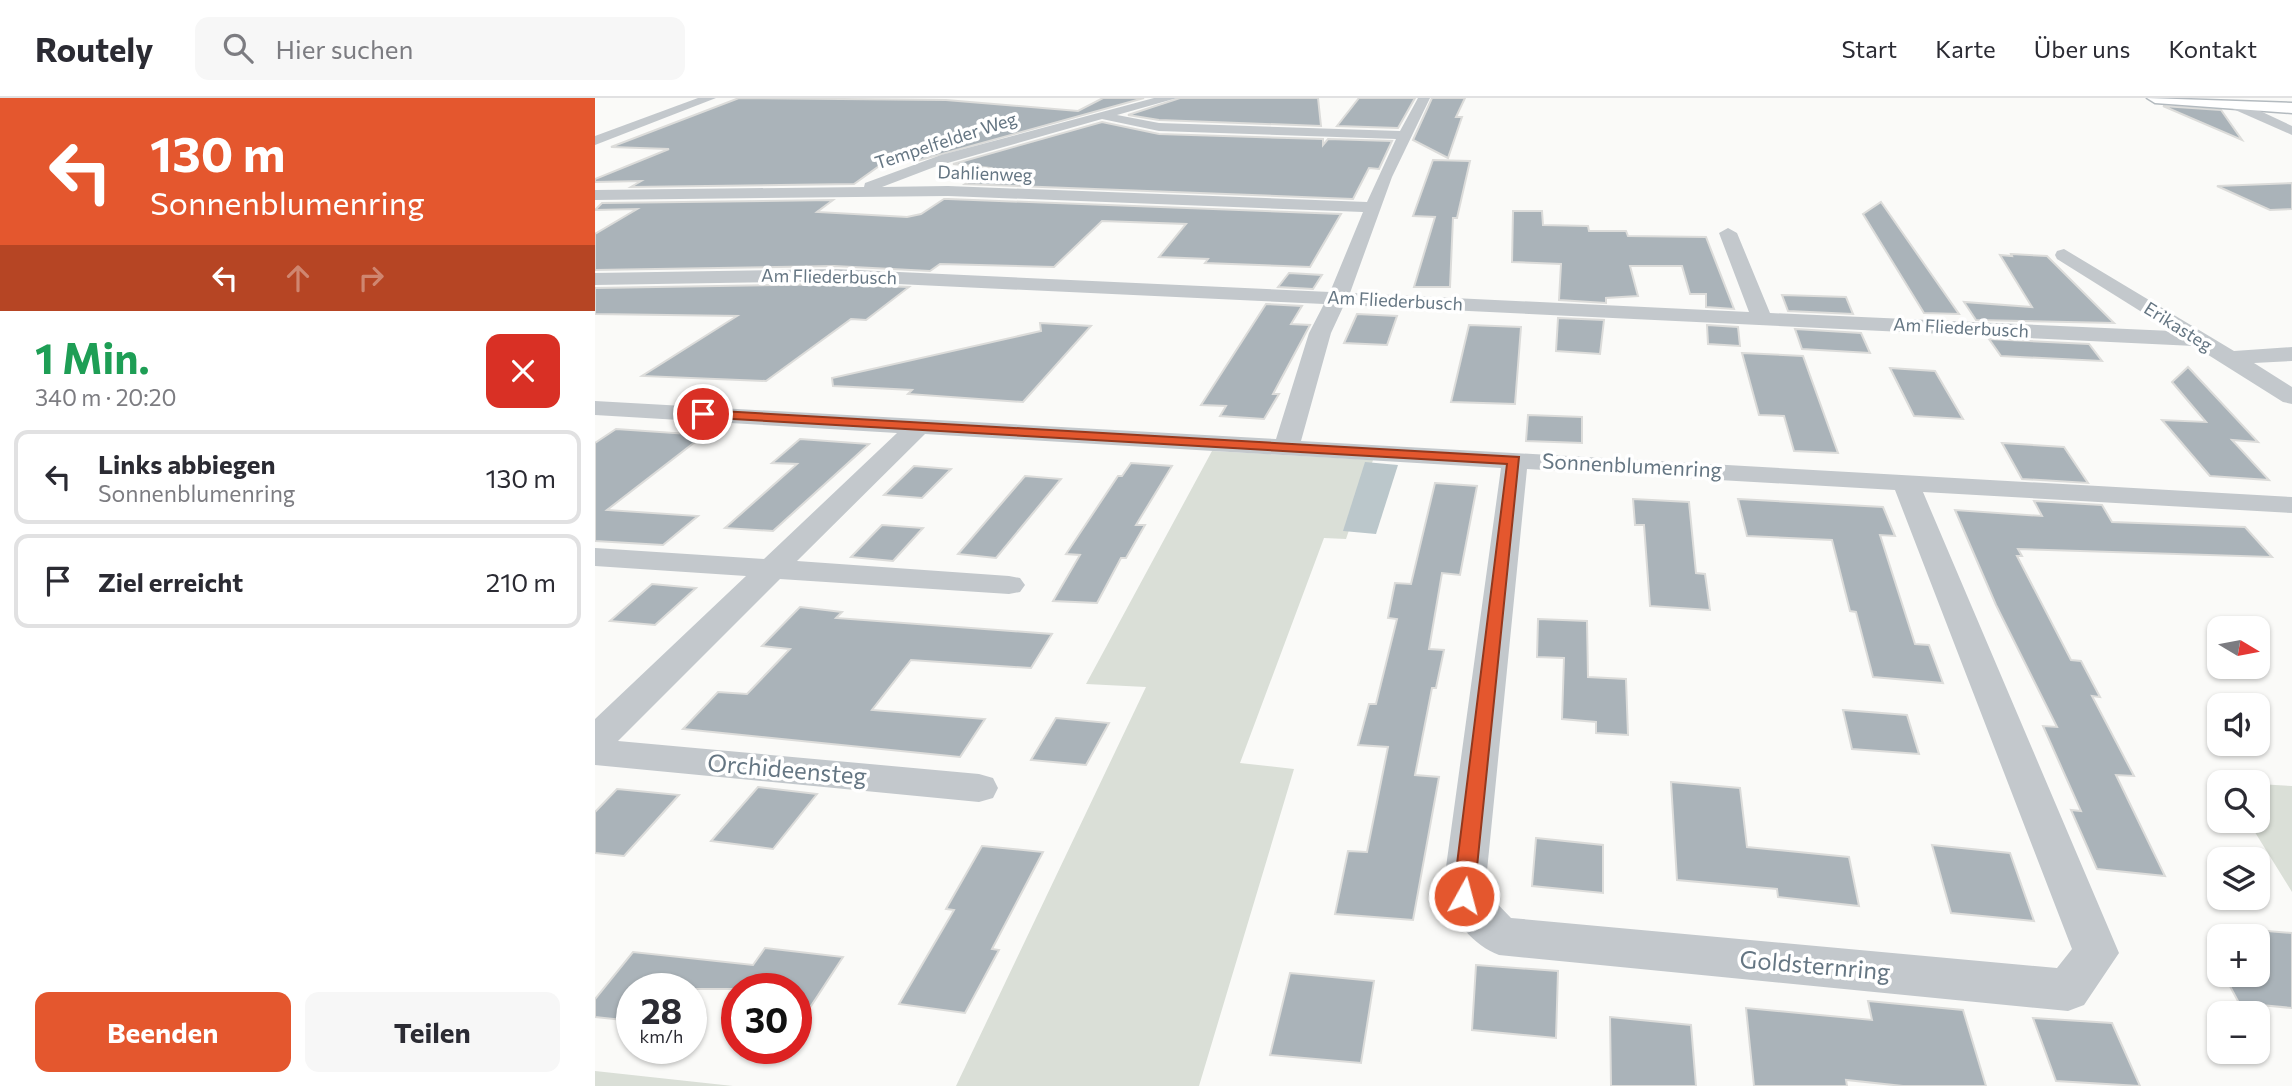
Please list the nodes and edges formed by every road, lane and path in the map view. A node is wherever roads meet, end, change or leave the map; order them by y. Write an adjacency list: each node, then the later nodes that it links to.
1 (710, 98): 10 (street)
2 (1171, 98): 7 (street, Tempelfelder Weg)
3 (1424, 98): 9 (street)
4 (2155, 98): 5 (main road)
5 (2238, 106): 6 (main road); 8 (street)
6 (2292, 108)
7 (1096, 115): 9 (street); 11 (street, Tempelfelder Weg)
8 (2292, 131)
9 (1406, 135): 13 (street)
10 (595, 141)
11 (857, 193): 12 (street, Dahlienweg); 13 (street, Dahlienweg)
12 (595, 195)
13 (1375, 207): 17 (street)
14 (1728, 233): 18 (street)
15 (2064, 255): 19 (street, Erikasteg)
16 (595, 279): 17 (street, Am Fliederbusch)
17 (1335, 298): 18 (street, Am Fliederbusch); 25 (street)
18 (1762, 319): 19 (street, Am Fliederbusch)
19 (2195, 339): 21 (street, Erikasteg)
20 (2292, 354): 21 (street)
21 (2227, 358): 22 (street, Erikasteg)
22 (2292, 397)
23 (595, 408): 24 (street, Sonnenblumenring)
24 (919, 426): 25 (street, Sonnenblumenring); 30 (street)
25 (1286, 448): 26 (street, Sonnenblumenring)
26 (1515, 460): 27 (street, Sonnenblumenring); 27 (street, Goldsternring)
27 (1905, 482): 28 (street, Sonnenblumenring)
28 (2292, 505)
29 (595, 557): 30 (street)
30 (771, 568): 31 (street); 32 (street)
31 (1009, 585)
32 (595, 741)
33 (595, 752): 34 (street, Orchideensteg)
34 (979, 788)

